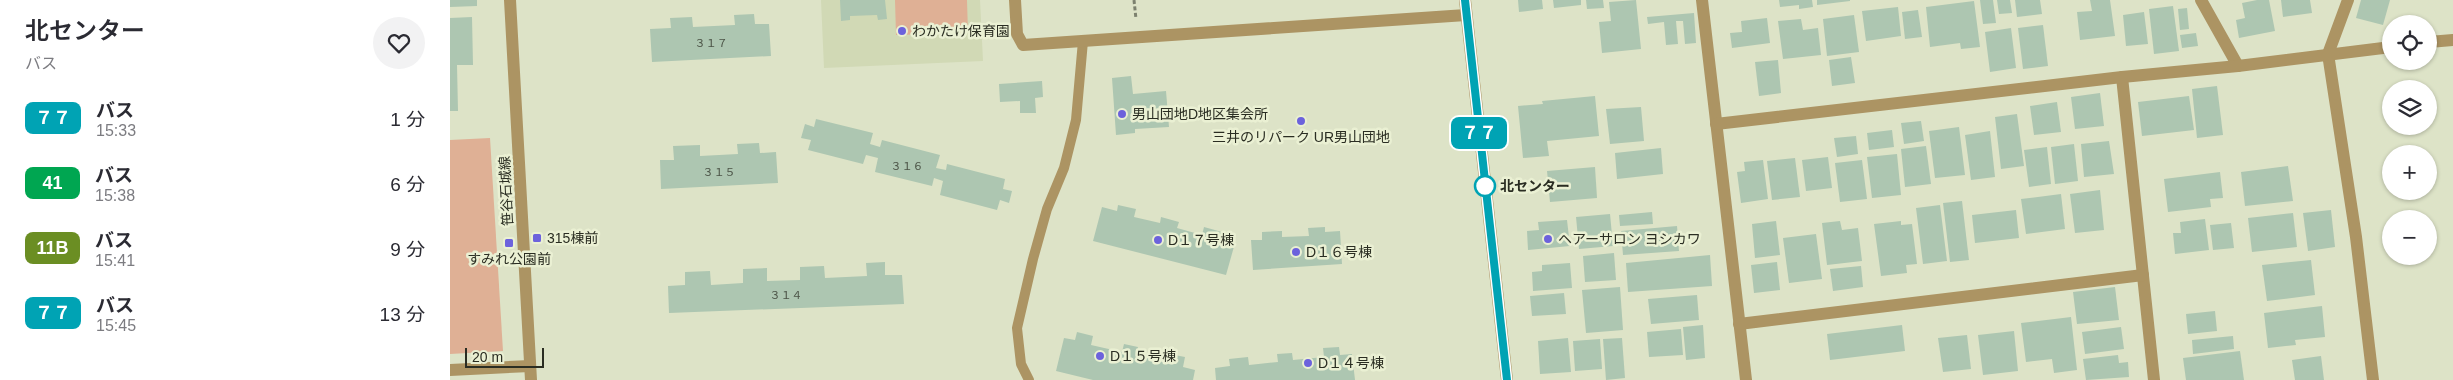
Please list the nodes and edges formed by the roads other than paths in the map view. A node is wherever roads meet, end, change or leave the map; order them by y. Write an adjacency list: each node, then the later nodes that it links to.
1 (510, 0): 18 (street, 笹谷石城線)
2 (1015, 0): 9 (street)
3 (1465, 0): 7 (street)
4 (1702, 0): 15 (street)
5 (2201, 0): 13 (street)
6 (2348, 0): 12 (street)
7 (1466, 15): 9 (street); 22 (street)
8 (2453, 40): 10 (street)
9 (1082, 41): 21 (lane)
10 (2437, 41)
11 (2382, 48): 12 (street)
12 (2328, 54): 13 (street); 25 (street)
13 (2238, 66): 14 (street)
14 (2122, 77): 15 (street); 16 (street)
15 (1716, 124): 17 (street)
16 (2143, 275): 17 (street); 24 (street)
17 (1740, 324): 23 (street)
18 (530, 366): 19 (street); 20 (street, 笹谷石城線)
19 (450, 370)
20 (531, 380)
21 (1030, 380)
22 (1507, 380)
23 (1746, 380)
24 (2154, 380)
25 (2373, 380)

